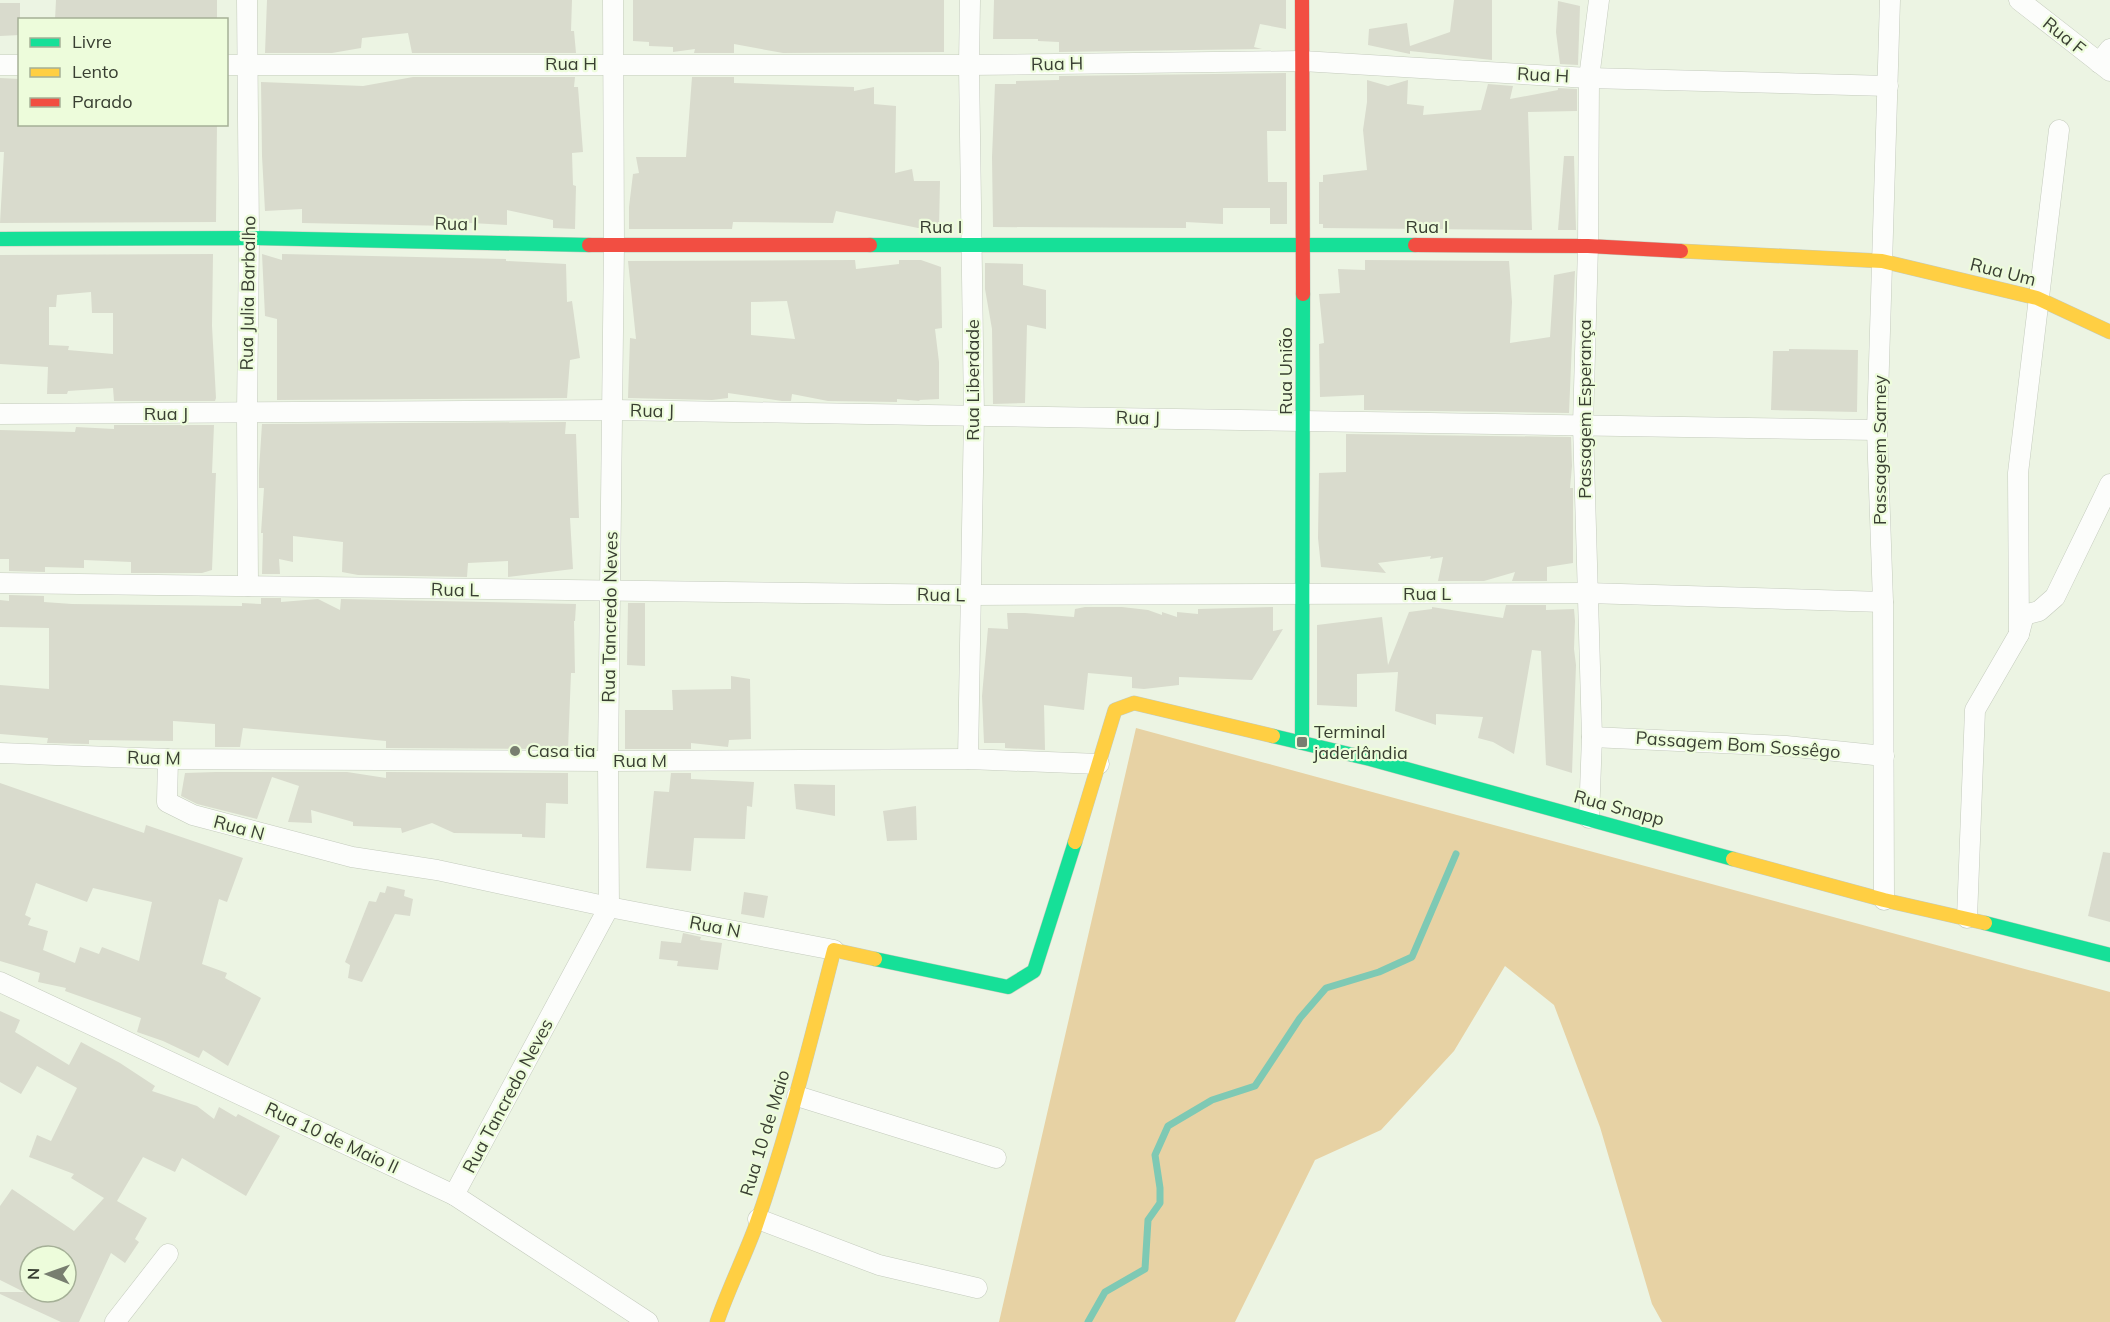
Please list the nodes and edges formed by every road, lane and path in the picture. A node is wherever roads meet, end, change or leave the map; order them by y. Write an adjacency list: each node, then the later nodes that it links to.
1 (248, 0): 14 (street, Rua Julia Barbalho)
2 (613, 0): 10 (street, Rua Tancredo Neves)
3 (970, 0): 11 (street, Rua Liberdade)
4 (1302, 0): 8 (main road, Rua União)
5 (1599, 0): 16 (street, Passagem Esperança)
6 (1890, 0): 17 (street, Passagem Sarney)
7 (2022, 1): 9 (street, Rua F)
8 (1302, 61): 11 (street, Rua H); 16 (street, Rua H); 21 (main road, Rua União)
9 (2106, 61)
10 (613, 63): 11 (street, Rua H); 14 (street, Rua H); 22 (street, Rua Tancredo Neves)
11 (969, 64): 23 (street, Rua Liberdade)
12 (18, 65): 15 (street)
13 (228, 65): 14 (street, Rua H)
14 (248, 65): 19 (street, Rua Julia Barbalho)
15 (0, 66)
16 (1589, 78): 17 (street, Rua H); 24 (street, Passagem Esperança)
17 (1888, 86): 25 (street, Passagem Sarney)
18 (2059, 130): 26 (street)
19 (249, 238): 20 (main road, Rua I); 22 (main road, Rua I); 30 (street, Rua Julia Barbalho)
20 (0, 239)
21 (1303, 244): 23 (main road, Rua I); 24 (main road, Rua I); 32 (main road, Rua União)
22 (614, 245): 23 (main road, Rua I); 28 (street, Rua Tancredo Neves)
23 (972, 245): 31 (street, Rua Liberdade)
24 (1588, 246): 25 (main road, Rua I); 33 (street, Passagem Esperança)
25 (1882, 261): 26 (main road, Rua Um); 34 (street, Passagem Sarney)
26 (2037, 298): 27 (main road, Rua Um); 43 (street)
27 (2110, 332)
28 (613, 410): 30 (street, Rua J); 31 (street, Rua J); 38 (street, Rua Tancredo Neves)
29 (0, 414): 30 (street, Rua J)
30 (247, 414): 37 (street, Rua Julia Barbalho)
31 (974, 416): 32 (street, Rua J); 41 (street, Rua Liberdade)
32 (1304, 420): 33 (street); 40 (main road, Rua União)
33 (1583, 424): 34 (street); 39 (street, Passagem Esperança)
34 (1877, 430): 42 (street, Passagem Sarney)
35 (2110, 484): 43 (street)
36 (0, 583): 37 (street, Rua L)
37 (248, 586): 38 (street, Rua L)
38 (610, 592): 41 (street, Rua L); 51 (street, Rua Tancredo Neves)
39 (1587, 593): 40 (street, Rua L); 42 (street, Rua L); 45 (street, Passagem Esperança)
40 (1300, 594): 41 (street, Rua L); 46 (main road, Rua União)
41 (972, 596): 50 (street, Rua Liberdade)
42 (1883, 602): 48 (street, Passagem Sarney)
43 (2019, 634): 56 (street)
44 (1118, 708): 46 (main road, Rua Snapp); 52 (main road, Rua N)
45 (1592, 736): 48 (street, Passagem Bom Sossêgo); 53 (street, Passagem Esperança)
46 (1302, 742): 53 (main road, Rua Snapp)
47 (0, 753): 49 (street, Rua M)
48 (1884, 756): 54 (street, Passagem Sarney)
49 (168, 759): 51 (street, Rua M); 55 (street, Rua N)
50 (968, 759): 51 (street, Rua M); 52 (street, Rua M)
51 (608, 761): 55 (street, Rua Tancredo Neves)
52 (1100, 764): 57 (main road, Rua N)
53 (1589, 818): 54 (main road, Rua Snapp)
54 (1884, 900): 56 (main road, Rua Snapp)
55 (609, 907): 57 (street, Rua N); 62 (street, Rua Tancredo Neves)
56 (1967, 918): 58 (main road, Rua Snapp)
57 (834, 950): 60 (main road, Rua 10 de Maio)
58 (2110, 955)
59 (0, 982): 62 (street, Rua 10 de Maio II)
60 (796, 1096): 61 (street); 63 (main road, Rua 10 de Maio)
61 (996, 1158)
62 (454, 1195): 67 (street, Rua 10 de Maio II)
63 (758, 1219): 65 (street); 68 (main road, Rua 10 de Maio)
64 (168, 1254): 66 (street)
65 (977, 1288)
66 (115, 1322)
67 (648, 1322)
68 (717, 1322)

